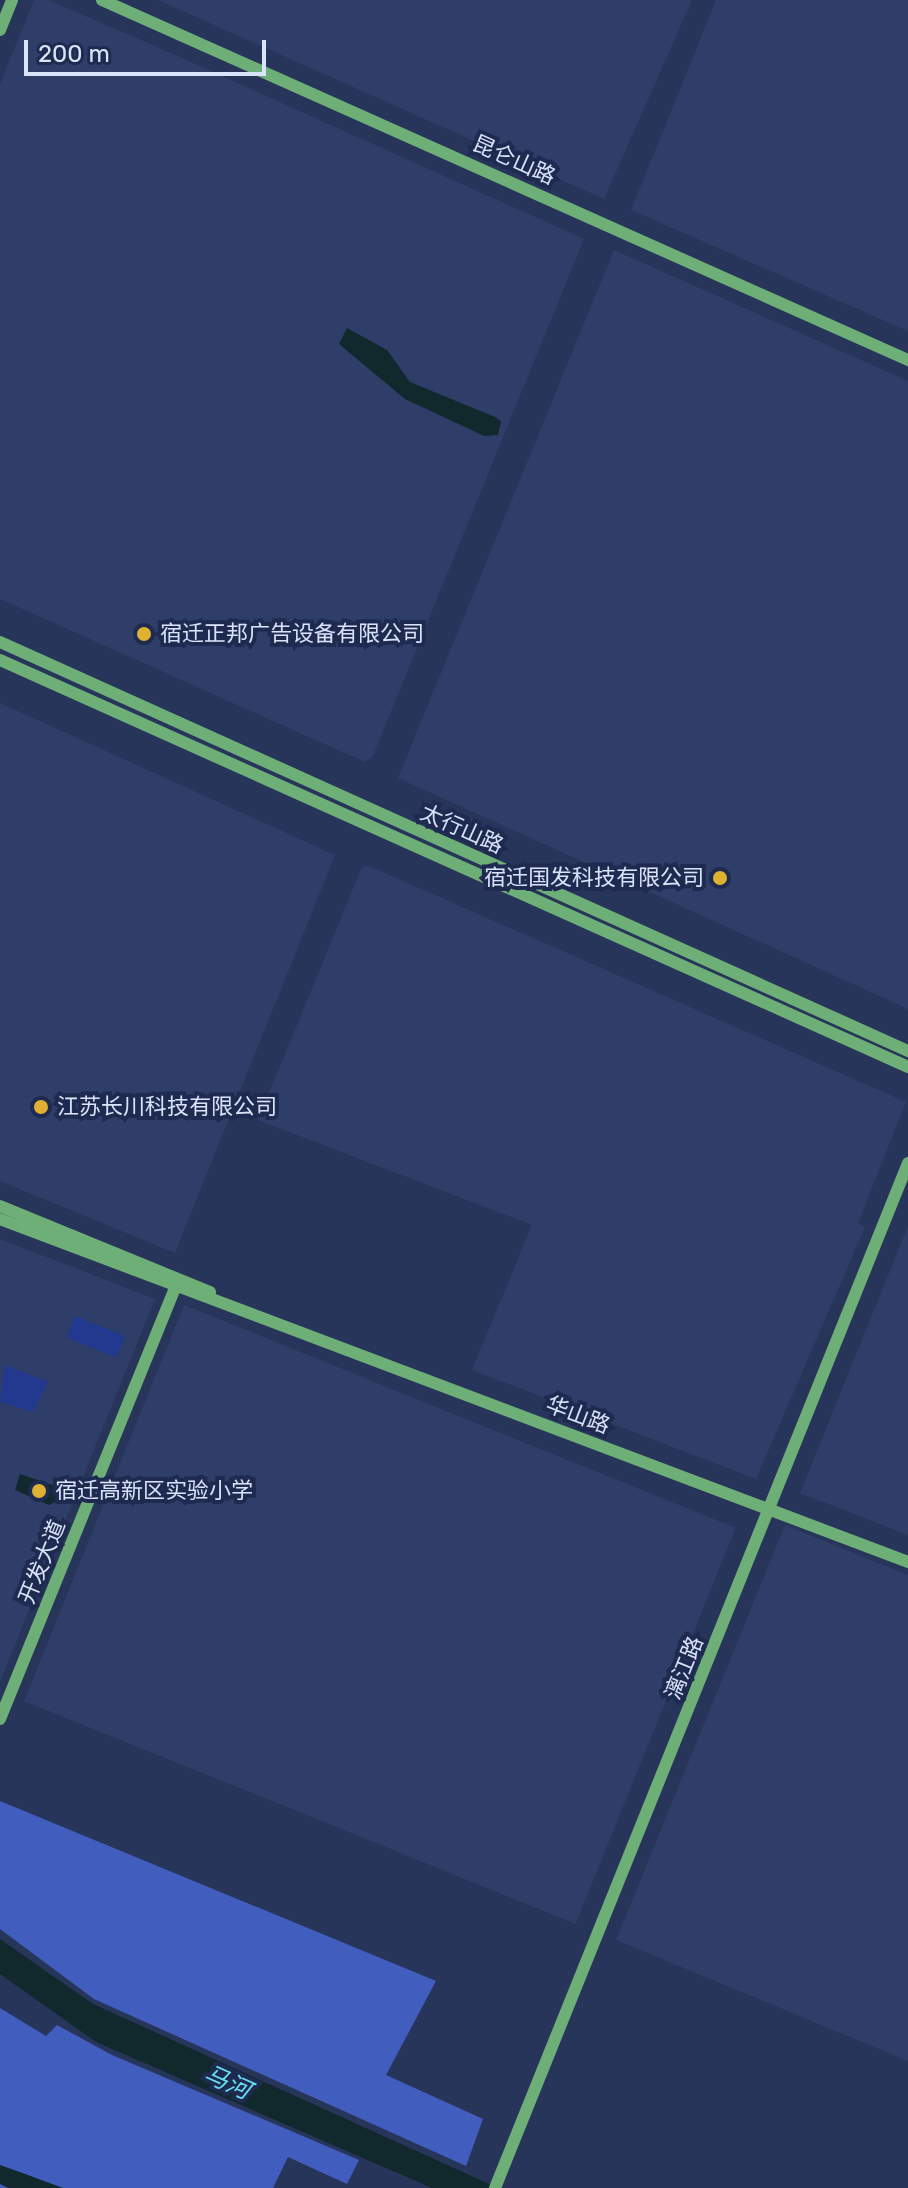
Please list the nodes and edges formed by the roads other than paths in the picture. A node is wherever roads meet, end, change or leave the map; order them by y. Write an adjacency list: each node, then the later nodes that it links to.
1 (12, 0): 3 (street)
2 (102, 0): 4 (street, 昆仑山路)
3 (0, 30)
4 (908, 360)
5 (0, 642): 7 (street, 太行山路)
6 (0, 660): 8 (street, 太行山路)
7 (908, 1051)
8 (908, 1067)
9 (908, 1163): 14 (street, 漓江路)
10 (0, 1206): 13 (street, 华山路)
11 (0, 1219): 12 (street, 华山路)
12 (175, 1287): 13 (street, 华山路); 16 (street, 开发大道)
13 (234, 1305): 14 (street, 华山路)
14 (770, 1509): 15 (street, 华山路); 17 (street, 漓江路)
15 (908, 1562)
16 (0, 1719)
17 (495, 2188)

